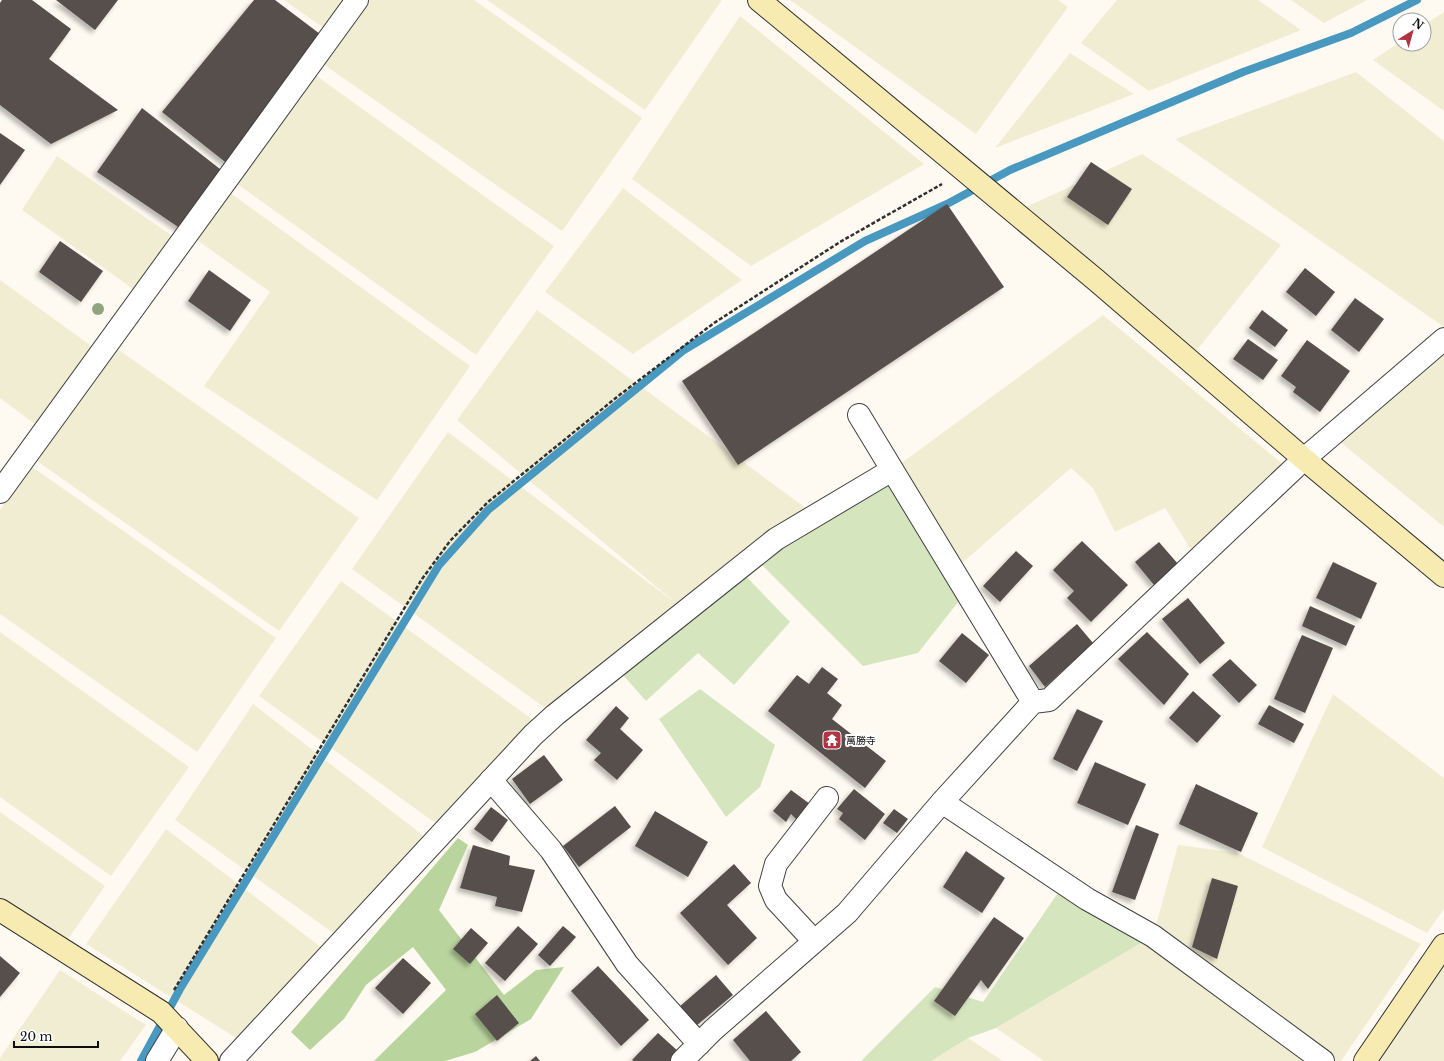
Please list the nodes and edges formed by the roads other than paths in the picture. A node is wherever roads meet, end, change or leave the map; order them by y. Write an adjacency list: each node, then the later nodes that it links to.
1 (357, 0): 7 (street)
2 (759, 0): 5 (street)
3 (1444, 339): 5 (street)
4 (859, 415): 6 (street)
5 (1304, 459): 8 (street); 9 (street)
6 (892, 470): 9 (street); 10 (street)
7 (0, 492)
8 (1444, 576)
9 (1033, 702): 12 (street)
10 (491, 780): 17 (street); 20 (street)
11 (827, 798): 14 (street)
12 (942, 802): 14 (street); 22 (street)
13 (0, 910): 16 (street)
14 (814, 941): 17 (street)
15 (1444, 945): 23 (street)
16 (177, 1028): 18 (street); 19 (street)
17 (699, 1044): 21 (street)
18 (157, 1061)
19 (207, 1061)
20 (231, 1061)
21 (682, 1061)
22 (1323, 1061)
23 (1365, 1061)

